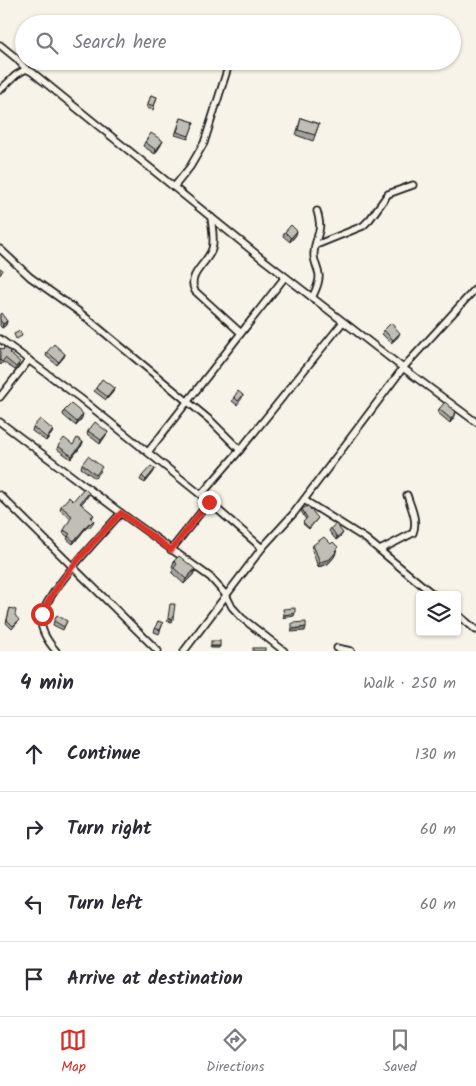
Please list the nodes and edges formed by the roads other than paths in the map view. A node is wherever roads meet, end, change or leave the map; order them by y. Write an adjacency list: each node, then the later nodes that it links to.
1 (0, 46): 2 (street)
2 (15, 57)
3 (24, 70): 6 (street)
4 (27, 70): 8 (street)
5 (227, 70): 8 (street)
6 (0, 90)
7 (413, 185): 11 (street)
8 (174, 187): 10 (street)
9 (317, 211): 11 (street)
10 (211, 217): 13 (street); 17 (street)
11 (316, 246): 15 (street)
12 (0, 249): 22 (street)
13 (285, 277): 15 (street); 17 (street)
14 (476, 288): 20 (street)
15 (312, 298): 16 (street)
16 (343, 322): 20 (street); 25 (street)
17 (241, 333): 22 (street)
18 (0, 338): 19 (street)
19 (29, 360): 21 (street); 26 (street)
20 (403, 368): 24 (street); 30 (street)
21 (0, 398)
22 (187, 402): 25 (street); 26 (street)
23 (0, 422): 32 (street)
24 (476, 422)
25 (240, 450): 28 (street)
26 (148, 452): 28 (street)
27 (0, 495): 36 (street)
28 (201, 495): 31 (street)
29 (407, 495): 35 (street)
30 (304, 500): 33 (street); 35 (street)
31 (209, 502): 33 (street); 34 (street)
32 (121, 513): 34 (street); 36 (street)
33 (262, 548): 38 (street)
34 (171, 550): 38 (street)
35 (380, 550): 37 (street)
36 (72, 568): 43 (street); 44 (street)
37 (429, 591)
38 (226, 595): 42 (street); 45 (street)
39 (461, 617): 40 (street)
40 (476, 630)
41 (337, 648): 47 (street)
42 (277, 649): 46 (street)
43 (56, 651)
44 (158, 651)
45 (184, 651)
46 (284, 651)
47 (351, 651)

